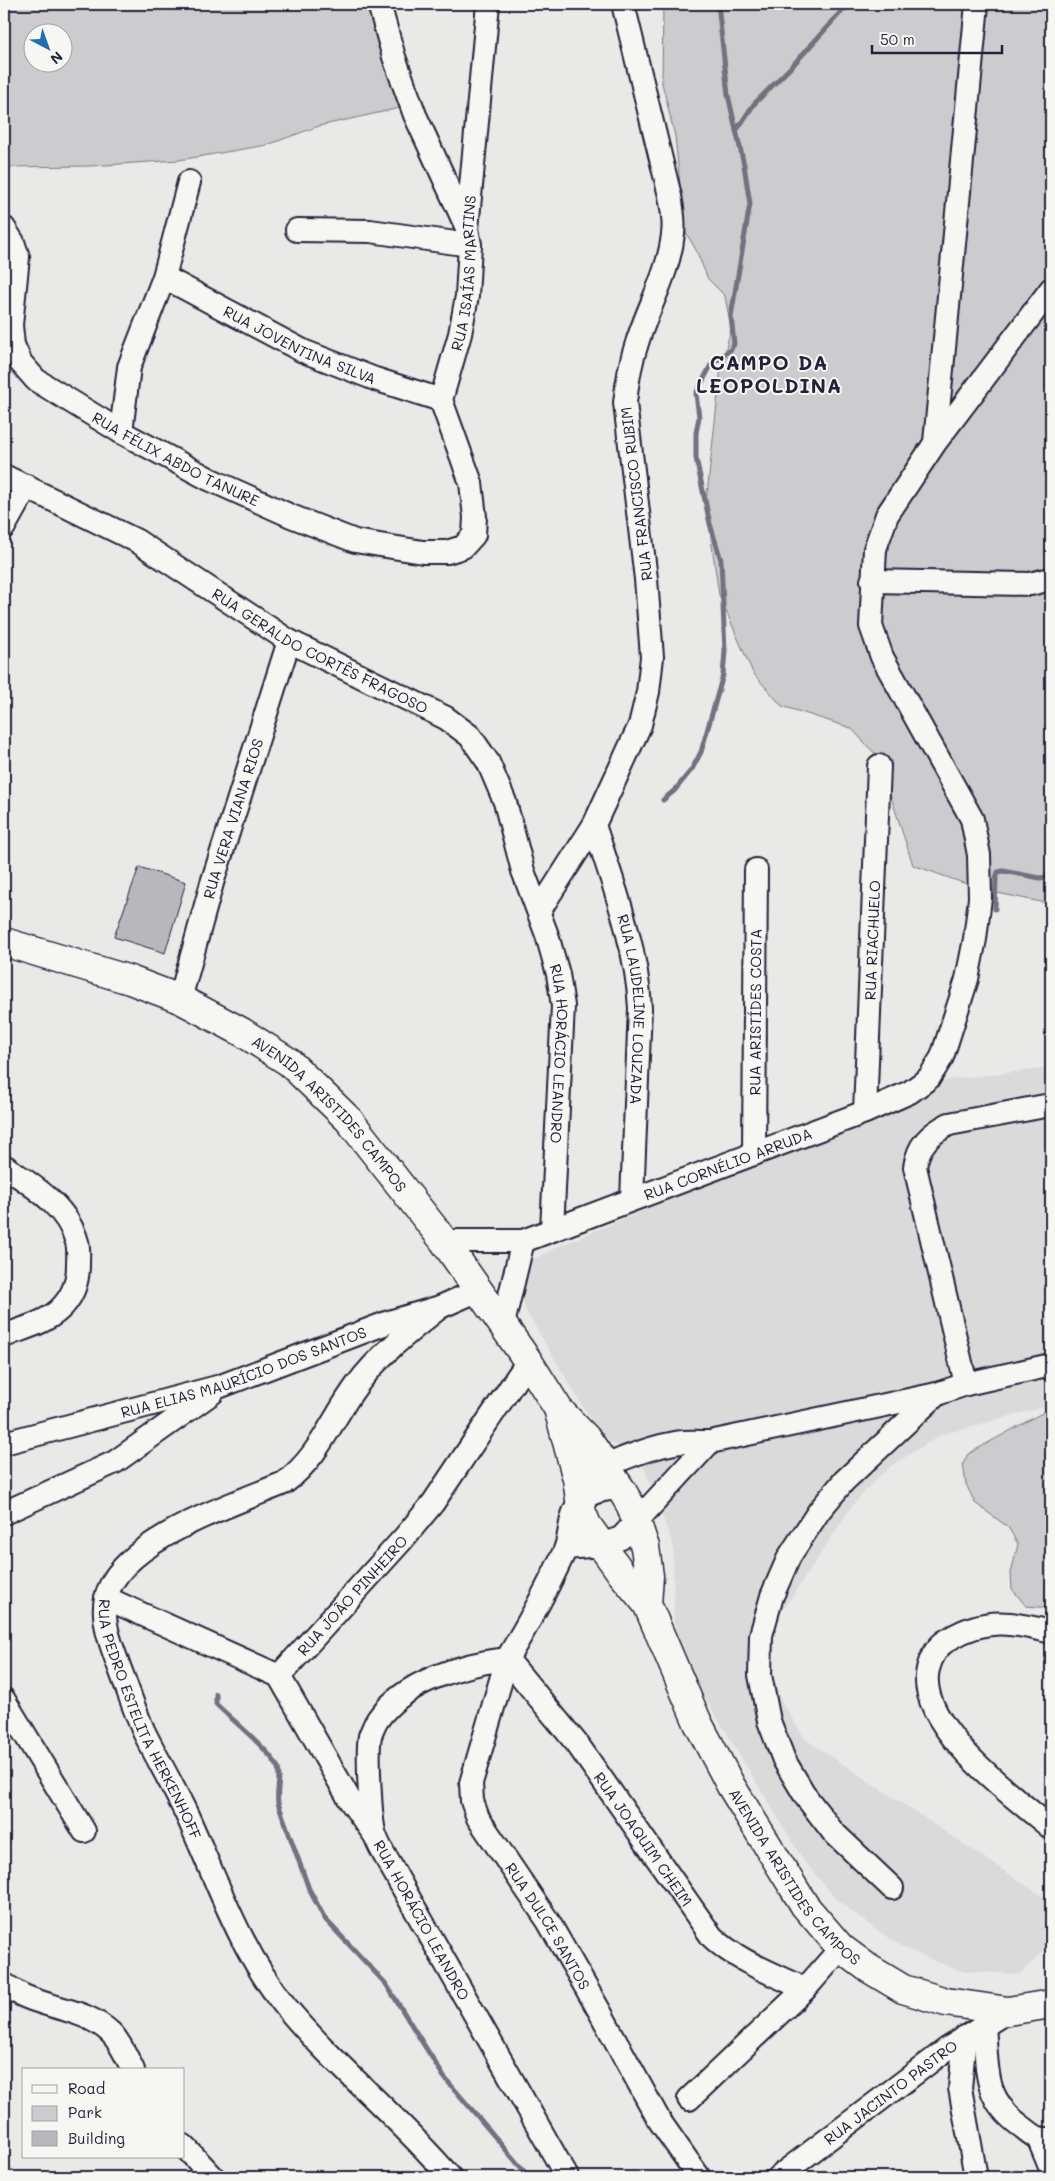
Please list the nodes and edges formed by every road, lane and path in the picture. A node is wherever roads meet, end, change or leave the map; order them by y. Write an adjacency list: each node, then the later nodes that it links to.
1 (379, 4): 8 (street)
2 (488, 4): 8 (street, RUA ISAÍAS MARTINS)
3 (623, 4): 21 (street, RUA FRANCISCO RUBIM)
4 (977, 4): 13 (street)
5 (188, 182): 9 (street)
6 (4, 228): 12 (street, RUA FÉLIX ABDO TANURE)
7 (297, 230): 8 (street)
8 (469, 237): 11 (street, RUA ISAÍAS MARTINS)
9 (164, 277): 11 (street, RUA JOVENTINA SILVA); 12 (street)
10 (1051, 289): 13 (street)
11 (441, 400): 12 (street, RUA FÉLIX ABDO TANURE)
12 (121, 432)
13 (935, 443): 18 (street)
14 (4, 476): 15 (street, RUA GERALDO CORTÊS FRAGOSO)
15 (27, 486): 16 (street); 19 (street, RUA GERALDO CORTÊS FRAGOSO)
16 (4, 526)
17 (1051, 579): 18 (street)
18 (872, 581): 27 (street, RUA CORNÉLIO ARRUDA)
19 (289, 641): 23 (street, RUA GERALDO CORTÊS FRAGOSO); 25 (street, RUA VERA VIANA RIOS)
20 (879, 766): 27 (street, RUA RIACHUELO)
21 (594, 825): 23 (street, RUA FRANCISCO RUBIM); 30 (street, RUA LAUDELINE LOUZADA)
22 (756, 870): 28 (street, RUA ARISTÍDES COSTA)
23 (539, 911): 31 (street, RUA HORÁCIO LEANDRO)
24 (4, 942): 25 (highway, AVENIDA ARISTIDES CAMPOS)
25 (180, 999): 32 (highway, AVENIDA ARISTIDES CAMPOS)
26 (1051, 1107): 40 (street)
27 (864, 1112): 28 (street, RUA CORNÉLIO ARRUDA)
28 (754, 1154): 30 (street, RUA CORNÉLIO ARRUDA)
29 (4, 1166): 37 (street)
30 (632, 1198): 31 (street, RUA CORNÉLIO ARRUDA)
31 (552, 1230): 33 (street, RUA CORNÉLIO ARRUDA)
32 (444, 1241): 33 (street, RUA CORNÉLIO ARRUDA); 34 (highway, AVENIDA ARISTIDES CAMPOS)
33 (523, 1241): 36 (street)
34 (479, 1290): 35 (street, RUA ELIAS MAURÍCIO DOS SANTOS); 36 (highway, AVENIDA ARISTIDES CAMPOS)
35 (440, 1307): 41 (street, RUA ELIAS MAURÍCIO DOS SANTOS); 53 (street, RUA PEDRO ESTELITA HERKENHOFF)
36 (503, 1324): 38 (highway, AVENIDA ARISTIDES CAMPOS)
37 (4, 1336)
38 (528, 1361): 43 (highway, AVENIDA ARISTIDES CAMPOS); 57 (street, RUA JOÃO PINHEIRO)
39 (1051, 1365): 40 (street)
40 (966, 1384): 42 (street)
41 (221, 1386): 44 (street, RUA ELIAS MAURÍCIO DOS SANTOS); 49 (street)
42 (937, 1394): 45 (street); 62 (street)
43 (559, 1410): 46 (highway, AVENIDA ARISTIDES CAMPOS); 48 (highway, AVENIDA ARISTIDES CAMPOS)
44 (4, 1442)
45 (710, 1442): 46 (street); 50 (street)
46 (606, 1466): 47 (highway, AVENIDA ARISTIDES CAMPOS); 48 (street)
47 (621, 1488): 48 (street); 50 (highway, AVENIDA ARISTIDES CAMPOS)
48 (578, 1490): 51 (highway, AVENIDA ARISTIDES CAMPOS); 52 (street)
49 (4, 1513)
50 (637, 1521): 51 (street); 54 (highway, AVENIDA ARISTIDES CAMPOS)
51 (601, 1545): 52 (street); 54 (highway, AVENIDA ARISTIDES CAMPOS)
52 (566, 1548): 56 (street)
53 (106, 1598): 57 (street); 75 (street, RUA PEDRO ESTELITA HERKENHOFF)
54 (648, 1604): 63 (highway, AVENIDA ARISTIDES CAMPOS)
55 (1051, 1632): 59 (street)
56 (506, 1658): 61 (street, RUA HORÁCIO LEANDRO); 65 (street, RUA JOAQUIM CHEIM); 77 (street, RUA DULCE SANTOS)
57 (279, 1676): 61 (street)
58 (4, 1700): 60 (street)
59 (1051, 1828)
60 (84, 1832)
61 (375, 1834): 76 (street, RUA HORÁCIO LEANDRO)
62 (892, 1888)
63 (841, 1948): 65 (street); 67 (highway, AVENIDA ARISTIDES CAMPOS)
64 (4, 1984): 69 (street)
65 (805, 1989): 70 (street)
66 (1051, 2004): 67 (highway, AVENIDA ARISTIDES CAMPOS)
67 (1008, 2011): 68 (street, RUA JACINTO PASTRO)
68 (975, 2031): 71 (street); 78 (street, RUA JACINTO PASTRO); 79 (street)
69 (132, 2068)
70 (689, 2099)
71 (1045, 2139): 73 (street)
72 (185, 2147): 74 (street)
73 (1051, 2169)
74 (213, 2177)
75 (450, 2177)
76 (567, 2177)
77 (699, 2177)
78 (778, 2177)
79 (976, 2177)

